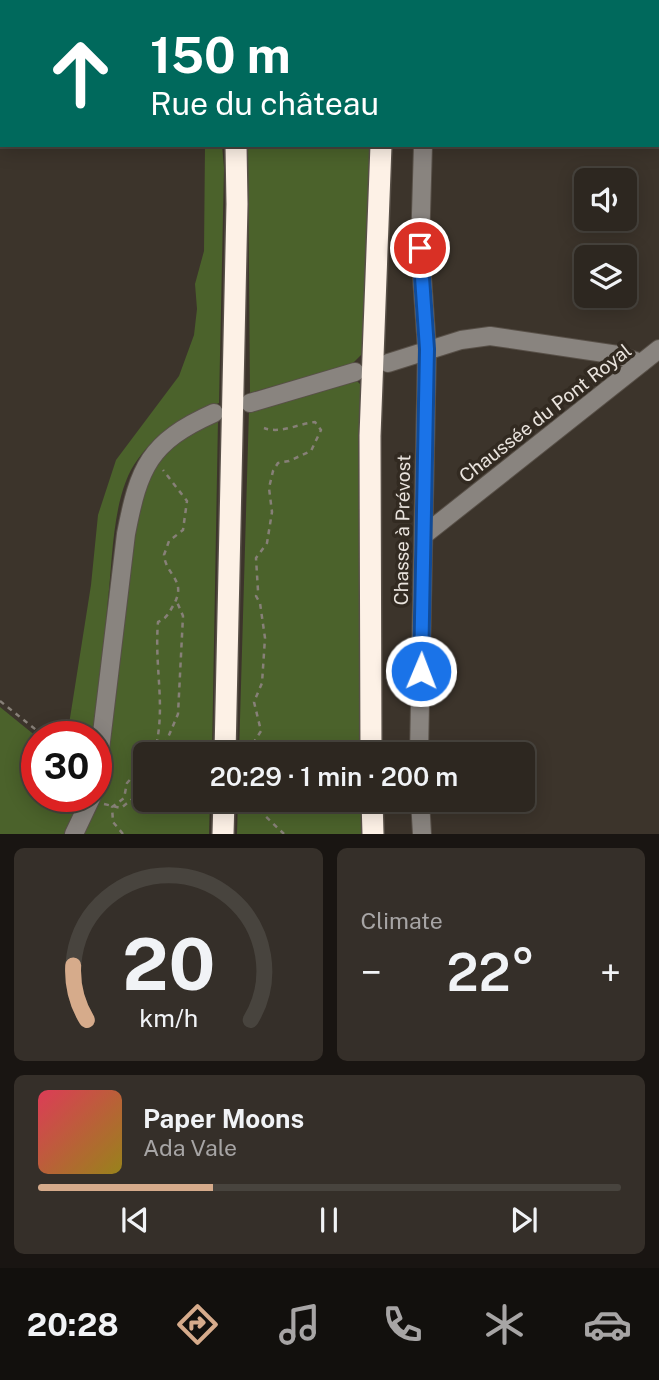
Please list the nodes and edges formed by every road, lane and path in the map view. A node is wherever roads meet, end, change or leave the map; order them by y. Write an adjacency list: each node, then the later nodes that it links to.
1 (236, 147): 20 (highway)
2 (381, 147): 22 (highway)
3 (423, 147): 4 (street, Chasse à Prévost)
4 (427, 349): 6 (street); 7 (street); 13 (street, Chasse à Prévost)
5 (659, 349): 7 (street, Chaussée du Pont Royal)
6 (388, 363)
7 (641, 363): 13 (street, Chaussée du Pont Royal)
8 (355, 372): 9 (street)
9 (250, 403)
10 (214, 413): 12 (street)
11 (264, 428): 21 (path)
12 (152, 458): 14 (path); 17 (street)
13 (424, 535): 23 (street, Chasse à Prévost)
14 (176, 601): 18 (path); 19 (path)
15 (0, 701): 16 (path)
16 (25, 721)
17 (102, 721)
18 (157, 742)
19 (166, 742)
20 (225, 742)
21 (254, 742)
22 (371, 742)
23 (419, 742)
24 (133, 777): 26 (path)
25 (133, 799): 26 (path)
26 (113, 807): 33 (path)
27 (84, 812): 32 (street)
28 (224, 812): 34 (highway)
29 (261, 812): 35 (path)
30 (372, 812): 36 (highway)
31 (421, 812): 37 (street)
32 (74, 834)
33 (123, 834)
34 (223, 834)
35 (284, 834)
36 (373, 834)
37 (422, 834)

